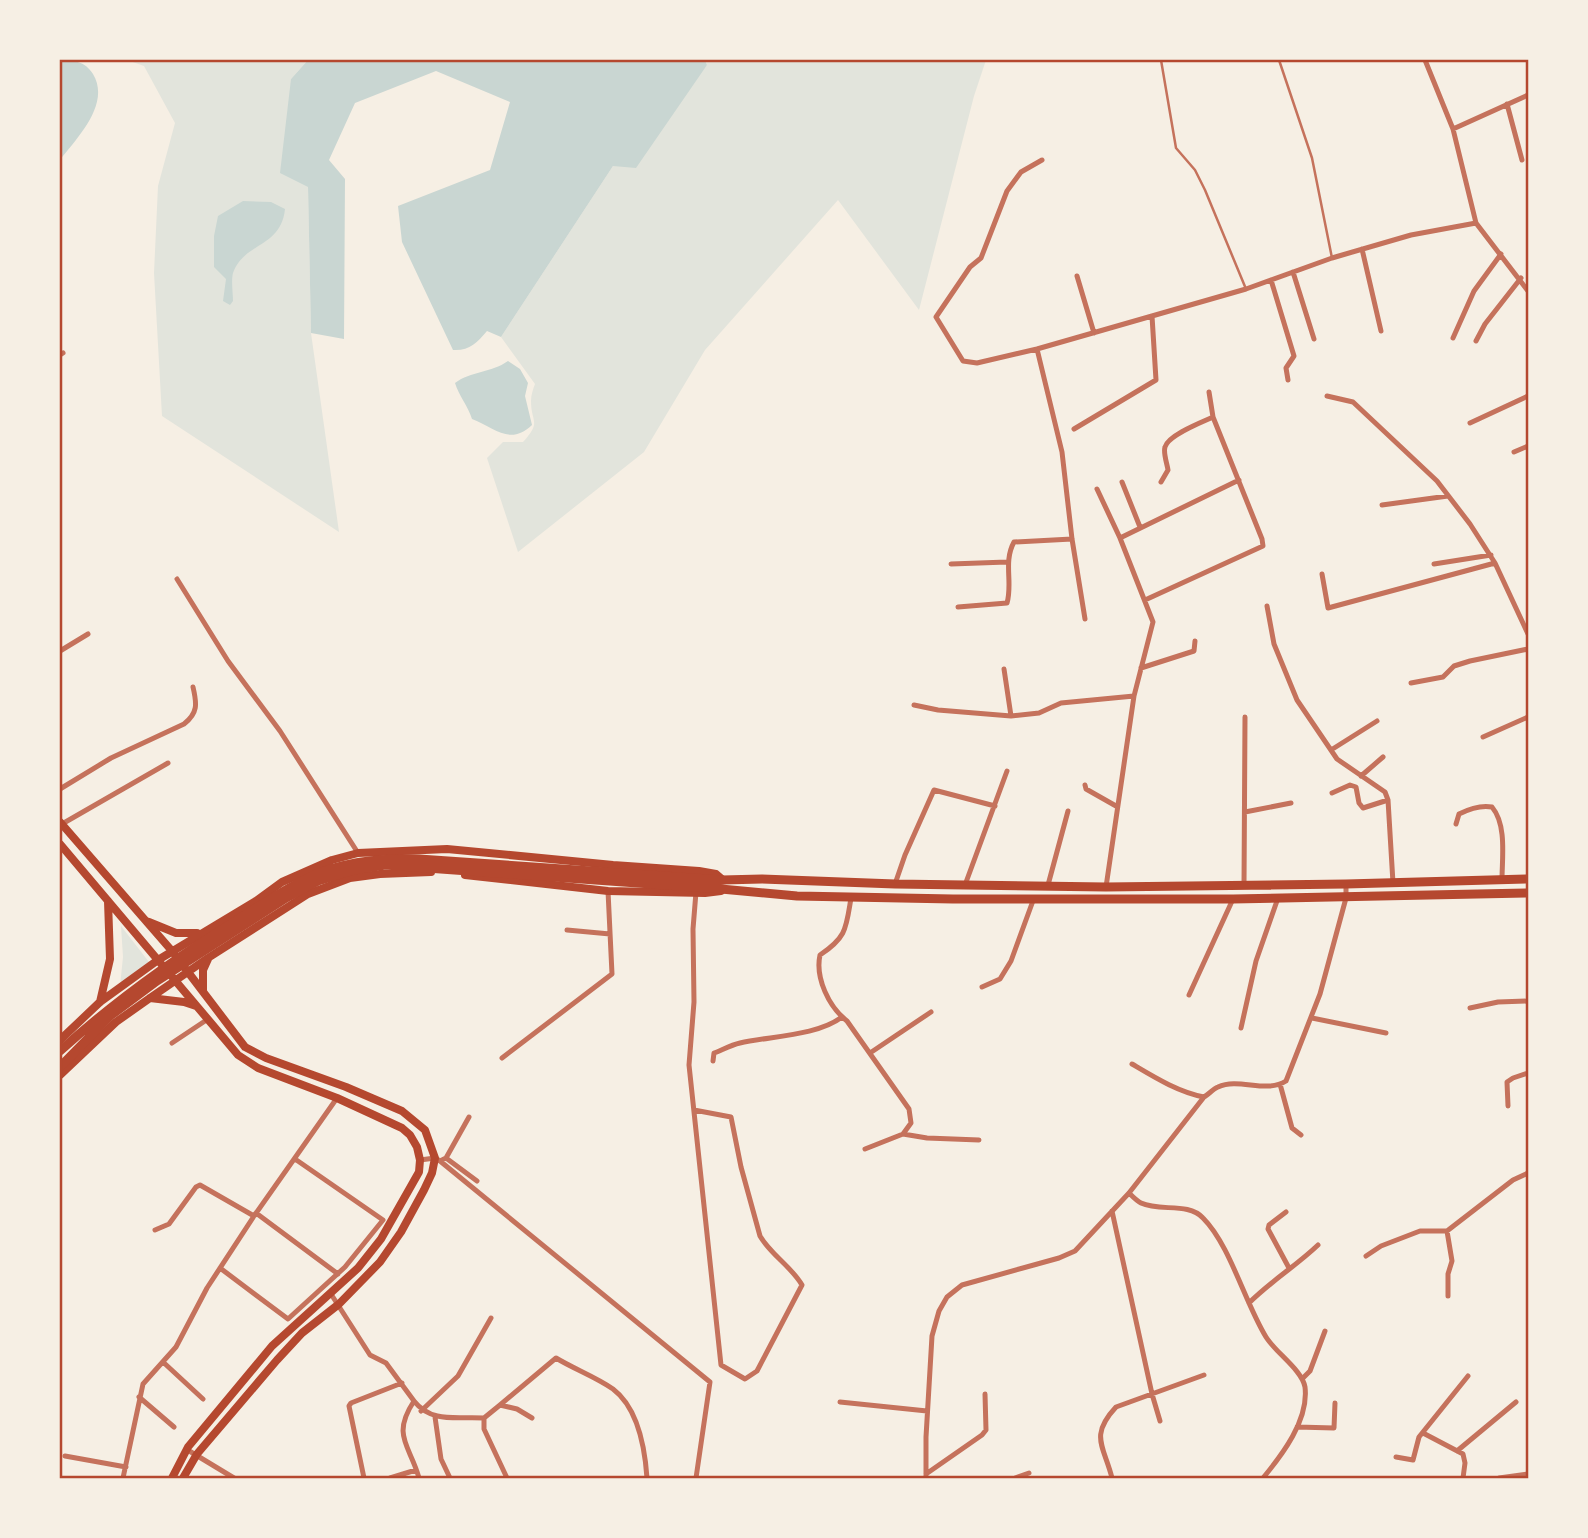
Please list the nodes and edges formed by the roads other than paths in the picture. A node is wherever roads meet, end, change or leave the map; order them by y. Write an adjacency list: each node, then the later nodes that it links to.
1 (1161, 60): 17 (lane)
2 (1279, 60): 12 (lane)
3 (1425, 60): 6 (street)
4 (1528, 95): 5 (street)
5 (1507, 104): 6 (street); 8 (street)
6 (1452, 129): 9 (street)
7 (1042, 160): 25 (street)
8 (1522, 160)
9 (1476, 223): 10 (street); 11 (street)
10 (1362, 249): 12 (street); 20 (street)
11 (1501, 254): 15 (street); 22 (street)
12 (1332, 258): 13 (street)
13 (1293, 272): 16 (street); 23 (street)
14 (1077, 276): 21 (street)
15 (1521, 278): 18 (street); 24 (street)
16 (1270, 280): 17 (street); 26 (street)
17 (1246, 289): 19 (street)
18 (1528, 291)
19 (1152, 316): 21 (street); 32 (street)
20 (1381, 331)
21 (1094, 333): 25 (street)
22 (1452, 338)
23 (1314, 340)
24 (1476, 341)
25 (1037, 349): 43 (street)
26 (1289, 380)
27 (1209, 392): 30 (street)
28 (1528, 396): 31 (street)
29 (1327, 397): 39 (street)
30 (1213, 417): 35 (street); 37 (street)
31 (1470, 423)
32 (1074, 429)
33 (1528, 446): 34 (street)
34 (1514, 452)
35 (1239, 480): 41 (street); 51 (street)
36 (1122, 482): 41 (street)
37 (1161, 482)
38 (1097, 489): 42 (street)
39 (1448, 496): 40 (street); 44 (street)
40 (1382, 505)
41 (1140, 527): 42 (street)
42 (1121, 538): 51 (street)
43 (1072, 539): 45 (street); 54 (street)
44 (1490, 555): 46 (street); 48 (street)
45 (1007, 562): 47 (street); 53 (street)
46 (1496, 563): 49 (street); 56 (street)
47 (951, 564)
48 (1434, 564)
49 (1322, 574)
50 (177, 579): 88 (street)
51 (1145, 600): 60 (street)
52 (1267, 606): 71 (street)
53 (958, 607)
54 (1085, 619)
55 (88, 634): 59 (street)
56 (1528, 634)
57 (1195, 642): 60 (street)
58 (1528, 649): 62 (street)
59 (60, 651)
60 (1141, 667): 64 (street)
61 (1004, 669): 66 (street)
62 (1411, 683)
63 (193, 687): 77 (street)
64 (1133, 696): 66 (street); 82 (street)
65 (914, 705): 66 (street)
66 (1011, 716)
67 (1245, 717): 84 (street)
68 (1528, 717): 70 (street)
69 (1377, 721): 71 (street)
70 (1483, 737)
71 (1331, 750): 75 (street)
72 (1383, 757): 75 (street)
73 (168, 763): 85 (street)
74 (1007, 771): 81 (street)
75 (1361, 776): 79 (street)
76 (1085, 785): 82 (street)
77 (60, 789)
78 (1332, 793): 79 (street)
79 (1388, 800): 92 (street)
80 (1291, 803): 84 (street)
81 (995, 806): 93 (street); 96 (street)
82 (1116, 806): 99 (street)
83 (1068, 811): 97 (street)
84 (1245, 812): 98 (street)
85 (61, 823): 109 (main road)
86 (1456, 824): 91 (street)
87 (60, 844): 108 (main road)
88 (359, 853): 89 (main road); 95 (main road); 110 (main road)
89 (350, 878): 100 (main road); 114 (main road)
90 (1528, 879): 91 (highway)
91 (1502, 880): 92 (highway)
92 (1393, 883): 94 (highway)
93 (895, 884): 95 (highway); 96 (highway)
94 (1346, 884): 98 (highway); 106 (street)
95 (724, 885): 101 (main road); 103 (highway); 135 (highway); 140 (highway)
96 (965, 885): 97 (highway)
97 (1048, 886): 99 (highway)
98 (1244, 886): 99 (highway)
99 (1106, 887)
100 (608, 891): 101 (main road); 112 (street)
101 (696, 892): 147 (street)
102 (1528, 893): 106 (highway)
103 (851, 898): 104 (highway); 127 (street)
104 (1034, 898): 107 (highway); 118 (street)
105 (1278, 898): 106 (highway); 107 (highway); 131 (street)
106 (1346, 898): 128 (street)
107 (1233, 899): 120 (street)
108 (108, 901): 115 (main road); 123 (main road)
109 (146, 921): 110 (main road); 113 (main road)
110 (206, 930): 113 (main road)
111 (567, 930): 112 (street)
112 (610, 934): 137 (street)
113 (172, 951): 115 (main road); 116 (main road)
114 (208, 958): 116 (main road); 119 (main road)
115 (158, 960): 117 (main road); 123 (main road)
116 (188, 973): 117 (main road); 119 (main road)
117 (176, 981): 121 (main road); 124 (main road)
118 (982, 987)
119 (204, 993): 154 (main road)
120 (1189, 995)
121 (150, 998): 124 (main road); 130 (main road)
122 (1528, 1001): 125 (street)
123 (100, 1002): 130 (street); 133 (main road)
124 (199, 1007): 129 (main road)
125 (1470, 1007)
126 (931, 1012): 136 (street)
127 (842, 1017): 136 (street); 138 (street)
128 (1312, 1018): 132 (street); 143 (street)
129 (208, 1019): 134 (street); 145 (main road)
130 (116, 1023): 142 (main road)
131 (1241, 1028)
132 (1386, 1033)
133 (60, 1040)
134 (172, 1043)
135 (60, 1051)
136 (870, 1052): 149 (street)
137 (502, 1058)
138 (713, 1061)
139 (1132, 1063): 144 (street)
140 (60, 1067)
141 (1528, 1073): 146 (street)
142 (60, 1075)
143 (1280, 1084): 144 (street); 150 (street)
144 (1204, 1097): 158 (street)
145 (337, 1098): 153 (street); 155 (main road)
146 (1508, 1106)
147 (694, 1110): 147 (street)
148 (469, 1117): 154 (street)
149 (903, 1134): 151 (street); 152 (street)
150 (1301, 1135)
151 (979, 1140)
152 (865, 1149)
153 (295, 1158): 161 (street); 168 (street)
154 (440, 1159): 155 (street); 157 (street); 172 (main road); 222 (street)
155 (421, 1160): 169 (main road)
156 (1528, 1173): 163 (street)
157 (477, 1181)
158 (1129, 1193): 159 (street); 171 (street)
159 (1112, 1211): 183 (street); 192 (street)
160 (1286, 1212): 167 (street)
161 (255, 1215): 162 (street); 166 (street); 168 (street)
162 (155, 1230)
163 (1447, 1231): 165 (street); 170 (street)
164 (1318, 1245): 167 (street)
165 (1366, 1256)
166 (220, 1268): 168 (street); 175 (street)
167 (1289, 1268): 171 (street)
168 (338, 1274)
169 (331, 1294): 172 (street); 176 (main road)
170 (1448, 1296)
171 (1249, 1303): 180 (street)
172 (339, 1304): 179 (main road); 181 (street)
173 (491, 1318): 191 (street)
174 (1325, 1331): 180 (street)
175 (163, 1362): 184 (street); 185 (street)
176 (253, 1371): 179 (main road); 193 (main road)
177 (1204, 1376): 183 (street)
178 (1468, 1376): 201 (street)
179 (261, 1378): 197 (main road)
180 (1303, 1378): 200 (street)
181 (402, 1383): 186 (street); 216 (street)
182 (985, 1394): 211 (street)
183 (1152, 1394): 198 (street); 224 (street)
184 (139, 1397): 199 (street); 207 (street)
185 (203, 1399)
186 (414, 1401): 191 (street); 208 (street)
187 (840, 1402): 192 (street)
188 (1516, 1402): 203 (street)
189 (1335, 1403): 200 (street)
190 (500, 1405): 195 (street); 196 (street); 221 (street)
191 (421, 1411): 194 (street)
192 (928, 1411): 211 (street)
193 (217, 1413): 197 (main road); 202 (main road)
194 (435, 1417): 195 (street); 219 (street)
195 (484, 1418): 220 (street)
196 (532, 1418)
197 (225, 1421): 204 (main road)
198 (1160, 1421)
199 (174, 1427)
200 (1297, 1427): 225 (street)
201 (1423, 1433): 203 (street); 206 (street)
202 (186, 1449): 204 (street); 213 (main road)
203 (1460, 1452): 226 (street)
204 (197, 1454): 214 (main road); 215 (street)
205 (65, 1456): 207 (street)
206 (1396, 1457)
207 (126, 1467): 212 (street)
208 (416, 1470): 217 (street); 218 (street)
209 (1029, 1473): 223 (street)
210 (1528, 1474): 227 (street)
211 (926, 1476)
212 (123, 1479)
213 (172, 1479)
214 (183, 1479)
215 (234, 1479)
216 (364, 1479)
217 (390, 1479)
218 (419, 1479)
219 (450, 1479)
220 (507, 1479)
221 (647, 1479)
222 (696, 1479)
223 (1015, 1479)
224 (1112, 1479)
225 (1263, 1479)
226 (1463, 1479)
227 (1499, 1479)

